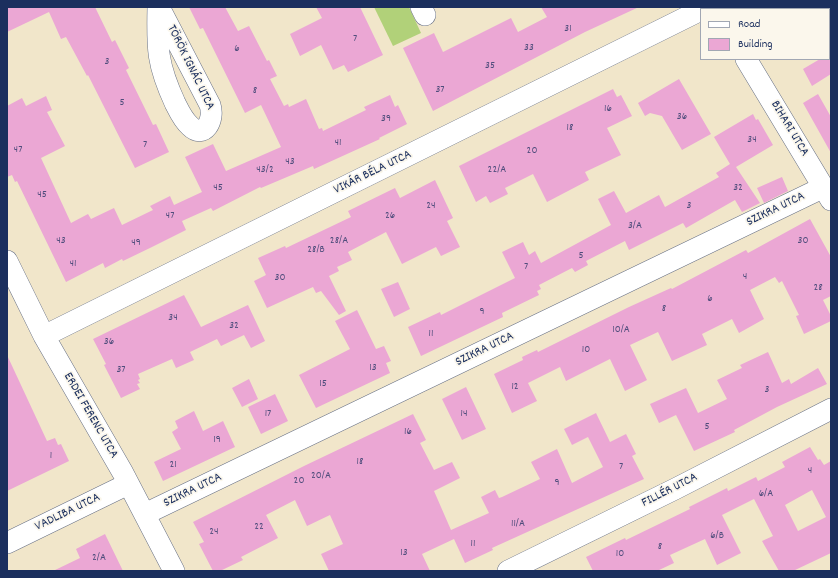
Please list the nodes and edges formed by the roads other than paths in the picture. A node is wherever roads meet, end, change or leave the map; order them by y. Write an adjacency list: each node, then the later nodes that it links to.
1 (158, 7): 1 (street, TÖRÖK IGNÁC UTCA)
2 (700, 10): 6 (street, VIKÁR BÉLA UTCA)
3 (747, 60): 4 (street, BIHARI UTCA)
4 (827, 193): 9 (street, SZIKRA UTCA)
5 (7, 261): 6 (street, ERDEI FERENC UTCA)
6 (44, 336): 8 (street, ERDEI FERENC UTCA)
7 (831, 409): 12 (street, FILLÉR UTCA)
8 (128, 484): 9 (street, ERDEI FERENC UTCA); 10 (street, VADLIBA UTCA)
9 (145, 514): 11 (street, ERDEI FERENC UTCA)
10 (7, 543)
11 (174, 571)
12 (508, 571)

